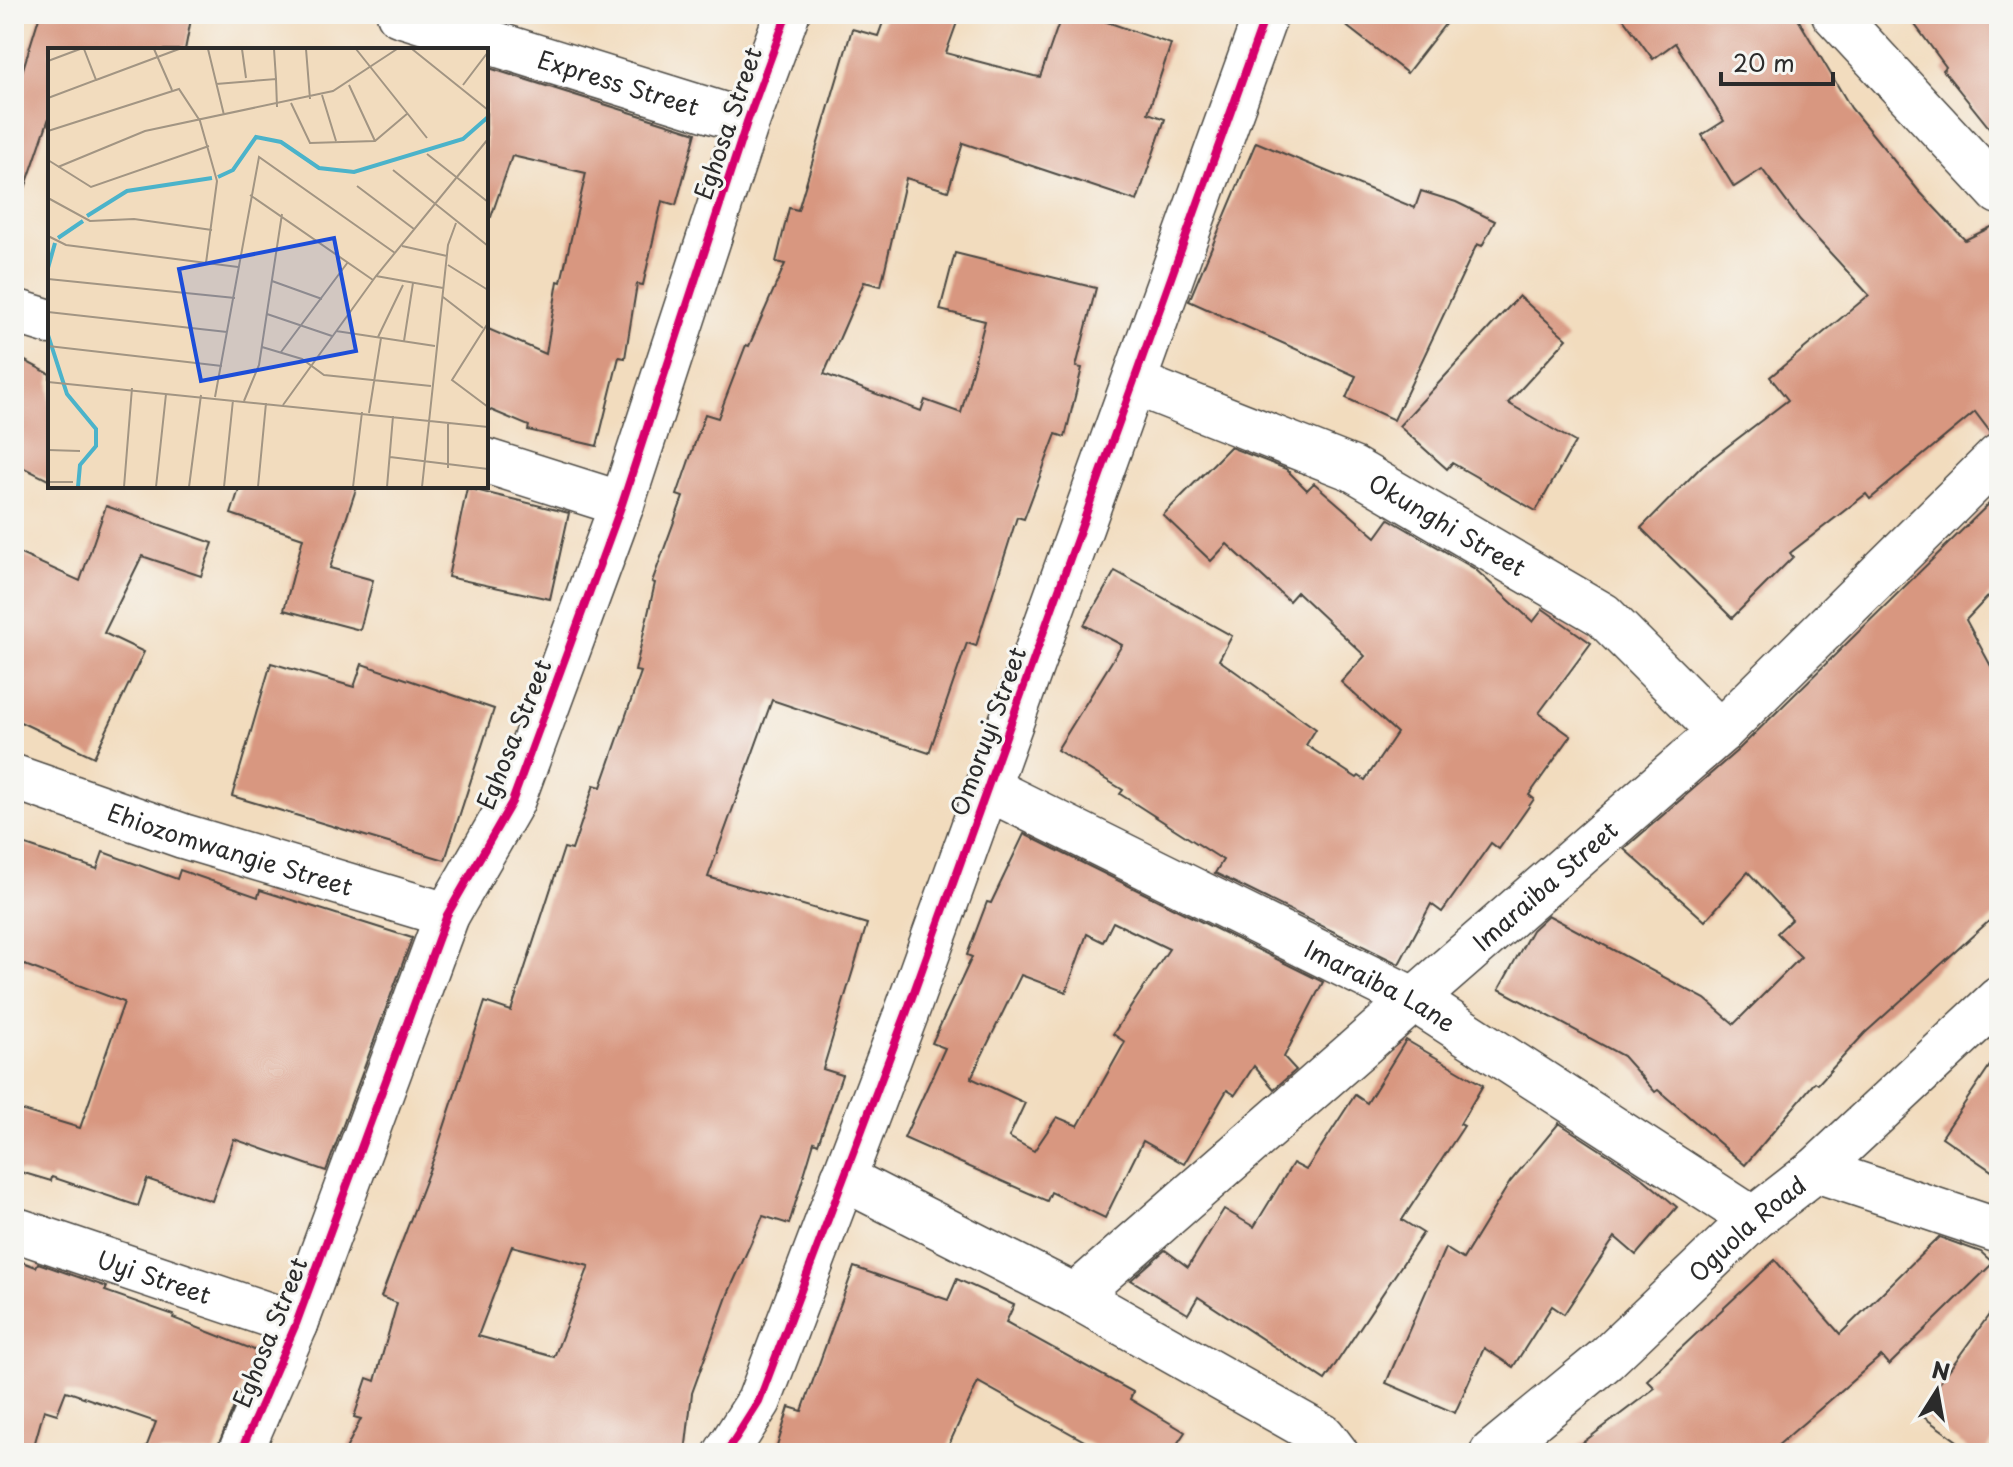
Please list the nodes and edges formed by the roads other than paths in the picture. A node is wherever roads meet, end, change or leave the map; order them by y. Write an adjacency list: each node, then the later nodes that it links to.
1 (399, 14): 5 (street, Express Street)
2 (787, 14): 5 (street, Eghosa Street)
3 (1266, 14): 9 (street, Omoruyi Street)
4 (1834, 14): 6 (street)
5 (747, 122): 12 (street, Eghosa Street)
6 (1999, 192)
7 (14, 311): 8 (street)
8 (48, 321)
9 (1135, 383): 13 (street, Okunghi Street); 15 (street, Omoruyi Street)
10 (1999, 456): 13 (street, Imaraiba Street)
11 (488, 462): 12 (street)
12 (622, 504): 16 (street, Eghosa Street)
13 (1720, 732): 18 (street, Imaraiba Street)
14 (14, 777): 16 (street, Ehiozomwangie Street)
15 (987, 788): 18 (street, Imaraiba Lane); 20 (street, Omoruyi Street)
16 (447, 915): 25 (street, Eghosa Street)
17 (1999, 999): 19 (street, Oguola Road)
18 (1415, 1000): 21 (street, Imaraiba Lane); 24 (street, Imaraiba Street)
19 (1816, 1170): 21 (street, Oguola Road); 23 (street)
20 (843, 1178): 24 (street); 27 (street, Omoruyi Street)
21 (1753, 1219): 29 (street, Oguola Road)
22 (14, 1229): 25 (street, Uyi Street)
23 (1999, 1231)
24 (1075, 1296): 28 (street)
25 (296, 1324): 26 (street, Eghosa Street)
26 (240, 1453)
27 (726, 1453)
28 (1336, 1453)
29 (1492, 1453)

